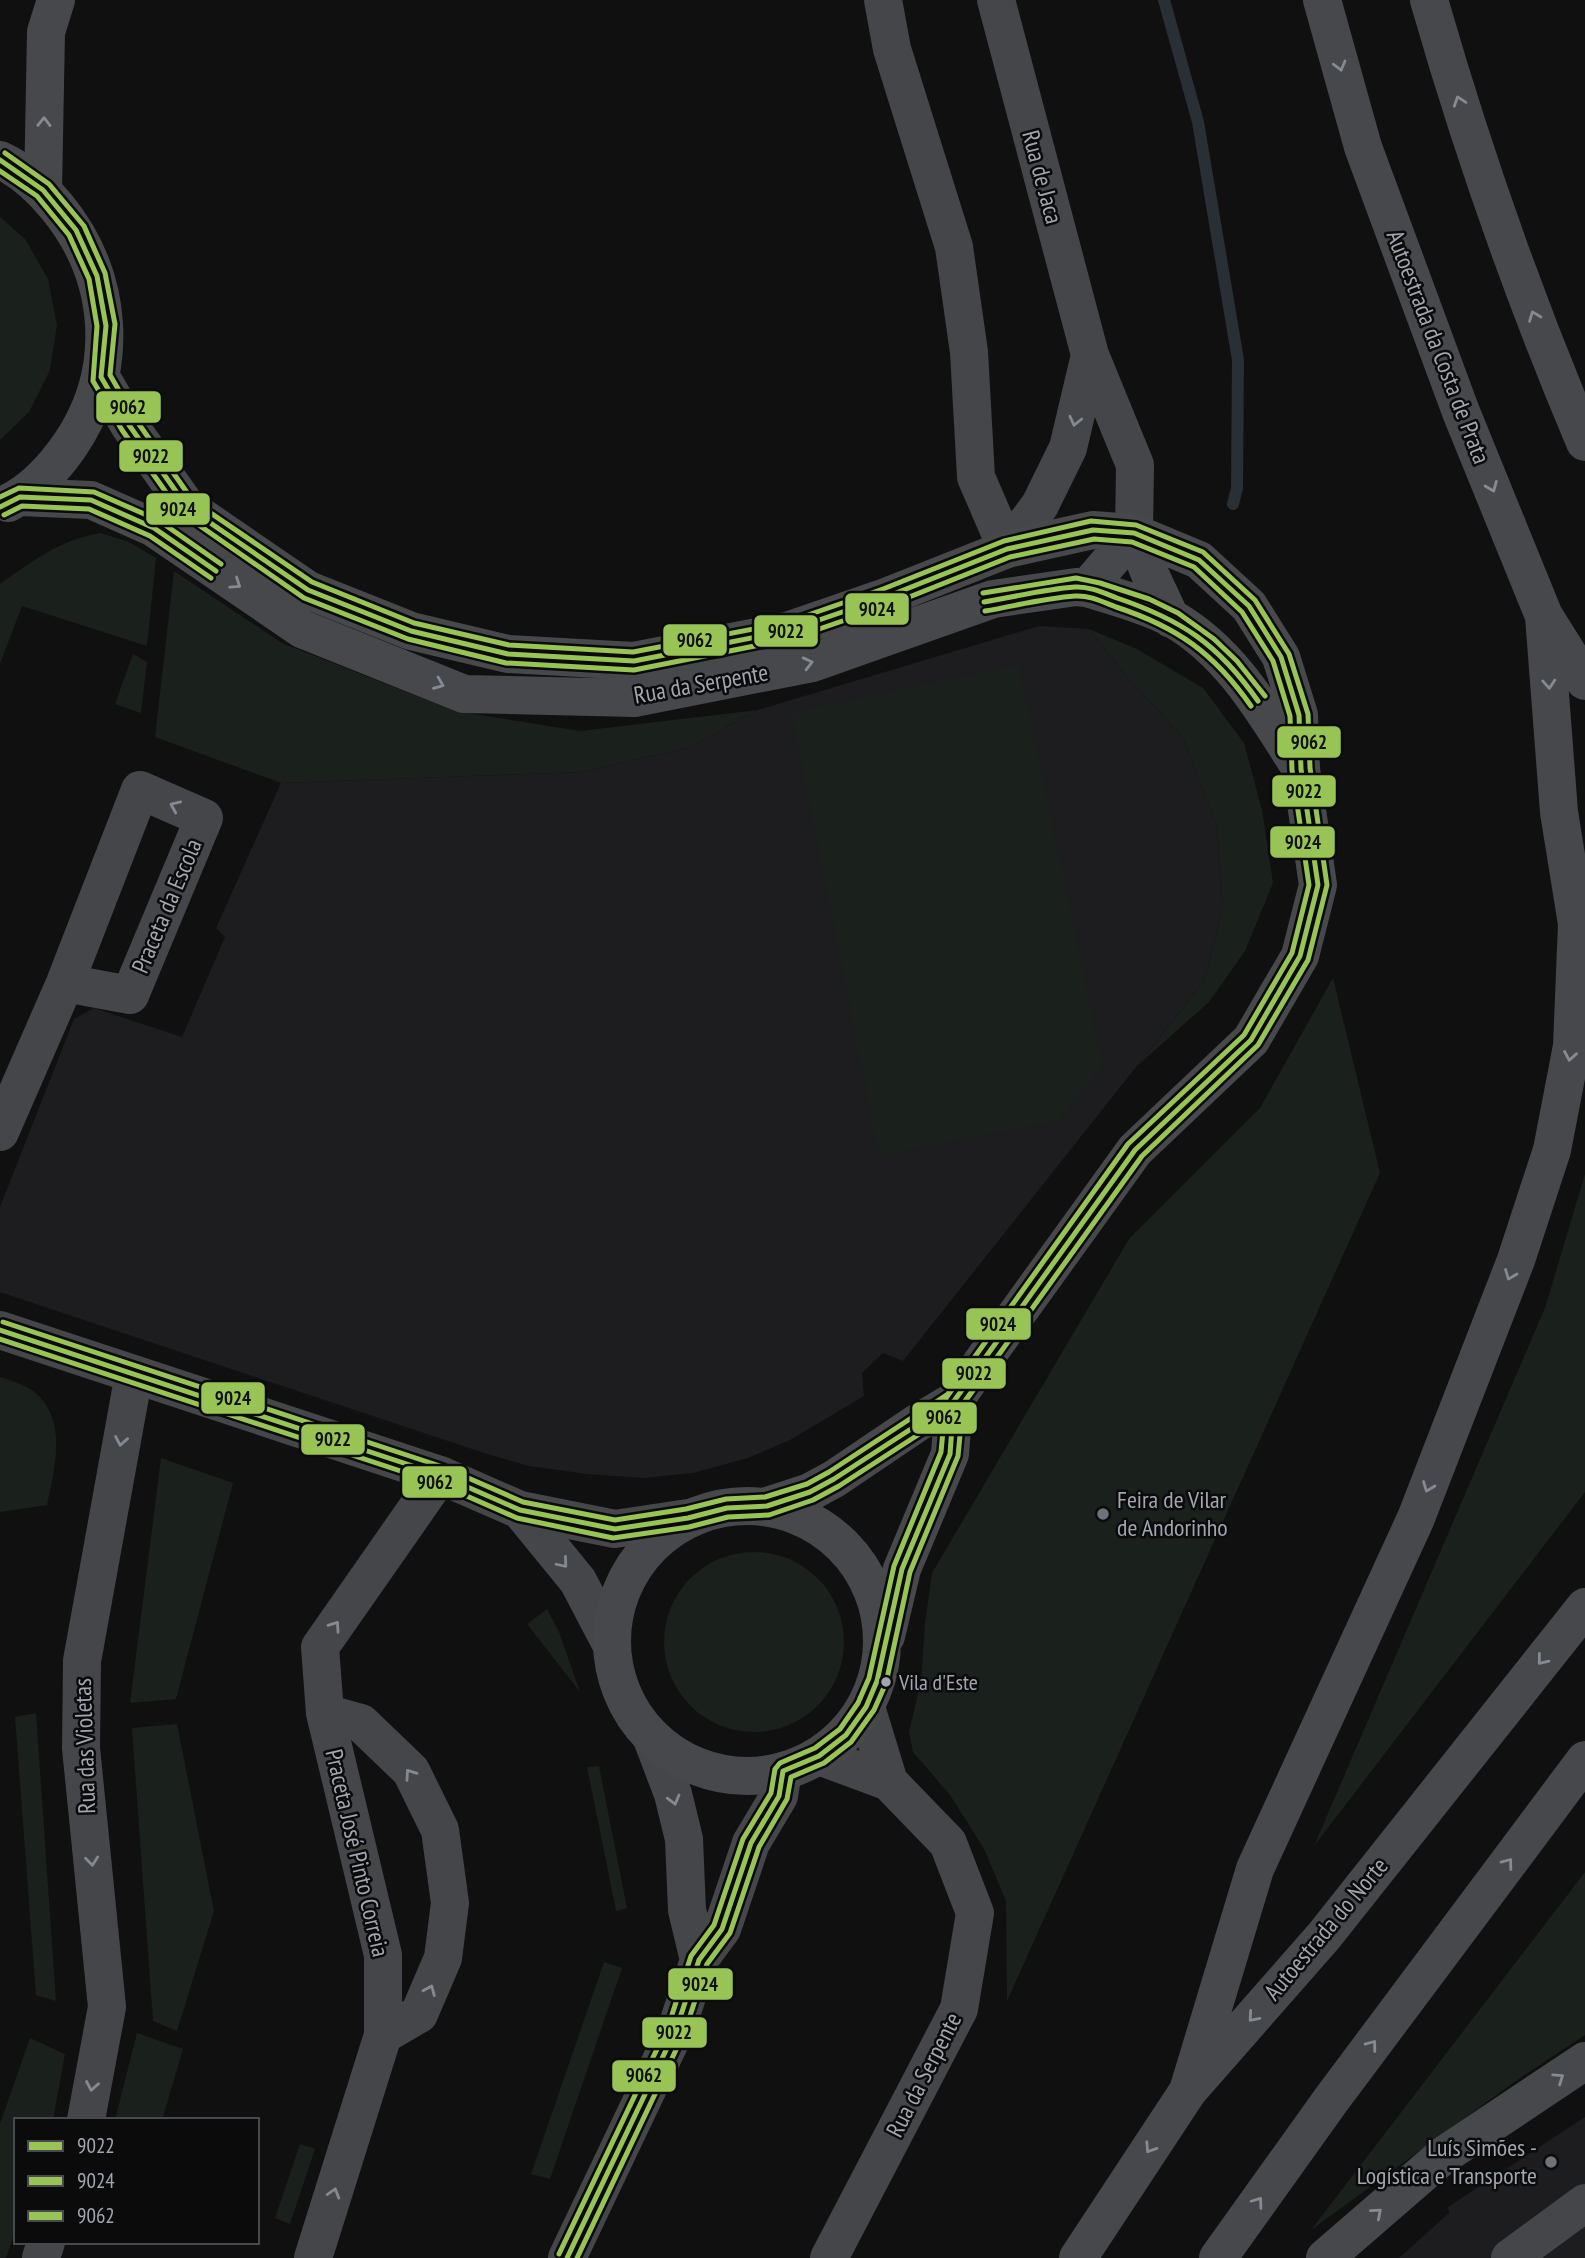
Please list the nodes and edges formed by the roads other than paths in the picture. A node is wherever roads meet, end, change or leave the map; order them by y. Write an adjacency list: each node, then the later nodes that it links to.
1 (56, 0): 7 (main road, one-way to 1)
2 (883, 0): 13 (street)
3 (996, 0): 8 (street, Rua de Jaca)
4 (1322, 0): 15 (main road, Autoestrada da Costa de Prata, one-way to 15)
5 (1429, 0): 10 (main road, one-way to 5)
6 (0, 160): 7 (main road)
7 (43, 190): 9 (main road)
8 (1090, 355): 12 (street, Rua de Jaca); 13 (street, Rua de Jaca, one-way to 13)
9 (101, 377): 11 (main road); 13 (main road, Rua da Serpente)
10 (1585, 442)
11 (10, 502): 14 (main road, Rua da Serpente, one-way to 14)
12 (1134, 533): 13 (main road, Rua da Serpente); 14 (main road); 16 (main road, Rua de Jaca); 18 (main road, Rua da Serpente)
13 (1007, 549)
14 (1087, 588): 16 (main road, Rua da Serpente)
15 (1544, 616): 17 (main road, Autoestrada da Costa de Prata); 41 (main road, one-way to 41)
16 (1171, 619): 18 (main road, Rua da Serpente)
17 (1585, 681)
18 (1301, 769): 23 (main road, Rua da Serpente)
19 (65, 984): 19 (street, Praceta da Escola, one-way to 19); 20 (street, Praceta da Escola)
20 (0, 1132)
21 (0, 1330): 22 (street)
22 (134, 1374): 24 (street); 42 (street, Rua das Violetas, one-way to 42)
23 (954, 1401): 25 (main road, Rua da Serpente); 30 (main road)
24 (440, 1475): 26 (street); 32 (street, Praceta José Pinto Correia, one-way to 24)
25 (767, 1506): 27 (main road); 30 (main road)
26 (520, 1510): 27 (street); 29 (street, one-way to 29)
27 (688, 1518): 29 (main road)
28 (1585, 1607): 41 (main road, Autoestrada do Norte, one-way to 41)
29 (611, 1646): 33 (main road)
30 (882, 1653): 31 (main road)
31 (866, 1707): 34 (main road); 37 (street, Rua da Serpente)
32 (325, 1713): 39 (street, Praceta José Pinto Correia); 39 (street, Praceta José Pinto Correia, one-way to 32)
33 (651, 1736): 36 (main road); 38 (street, one-way to 38)
34 (819, 1756): 36 (main road); 37 (street, Rua da Serpente)
35 (1585, 1760): 48 (main road, one-way to 35)
36 (783, 1772): 38 (street)
37 (889, 1782): 46 (street, Rua da Serpente)
38 (699, 1960): 45 (street)
39 (383, 2035): 44 (street, Praceta José Pinto Correia, one-way to 39)
40 (1585, 2061): 49 (main road, one-way to 40)
41 (1188, 2091): 47 (main road, Autoestrada do Norte, one-way to 47)
42 (86, 2118)
43 (1585, 2203): 50 (street)
44 (313, 2258)
45 (567, 2258)
46 (829, 2258)
47 (1078, 2258)
48 (1218, 2258)
49 (1325, 2258)
50 (1510, 2258)

